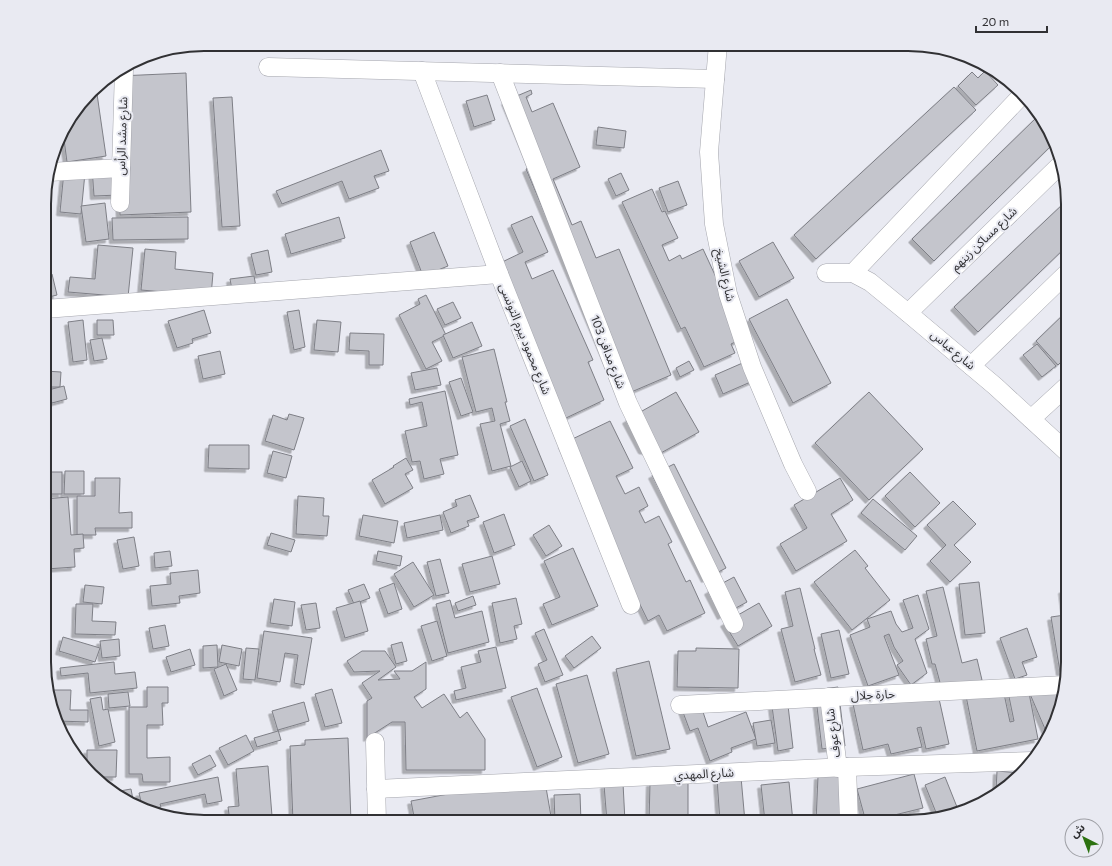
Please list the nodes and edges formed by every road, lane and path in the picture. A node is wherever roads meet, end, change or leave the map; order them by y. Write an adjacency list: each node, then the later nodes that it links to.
1 (717, 51): 6 (street, شارع الشيخ)
2 (268, 67): 3 (street)
3 (422, 71): 5 (street); 14 (street, شارع محمود بيرم التونسى)
4 (124, 73): 9 (street, شارع مشد الرأس)
5 (500, 73): 6 (street); 24 (street, شارع مدافن 103)
6 (715, 79): 22 (street, شارع الشيخ)
7 (1019, 99): 13 (street)
8 (1057, 167): 17 (street, شارع مساكن زينهم)
9 (121, 168): 10 (street); 11 (street, شارع مشد الرأس)
10 (54, 172)
11 (120, 203)
12 (826, 273): 13 (street, شارع عباس)
13 (853, 273): 17 (street, شارع عباس)
14 (499, 274): 16 (street); 23 (street, شارع محمود بيرم التونسى)
15 (1061, 279): 18 (street)
16 (51, 309)
17 (908, 312): 18 (street, شارع عباس)
18 (972, 366): 20 (street, شارع عباس)
19 (1061, 391): 20 (street)
20 (1031, 419): 21 (street, شارع عباس)
21 (1061, 447)
22 (807, 491)
23 (631, 605)
24 (734, 624)
25 (1059, 685): 26 (street, حارة جلال)
26 (829, 697): 27 (street, حارة جلال); 30 (street, شارع عوف)
27 (680, 705)
28 (375, 742): 31 (street)
29 (1024, 761): 30 (street, شارع المهدي)
30 (842, 768): 31 (street, شارع المهدي); 33 (street, شارع عوف)
31 (376, 789): 32 (street)
32 (377, 815)
33 (848, 815)

